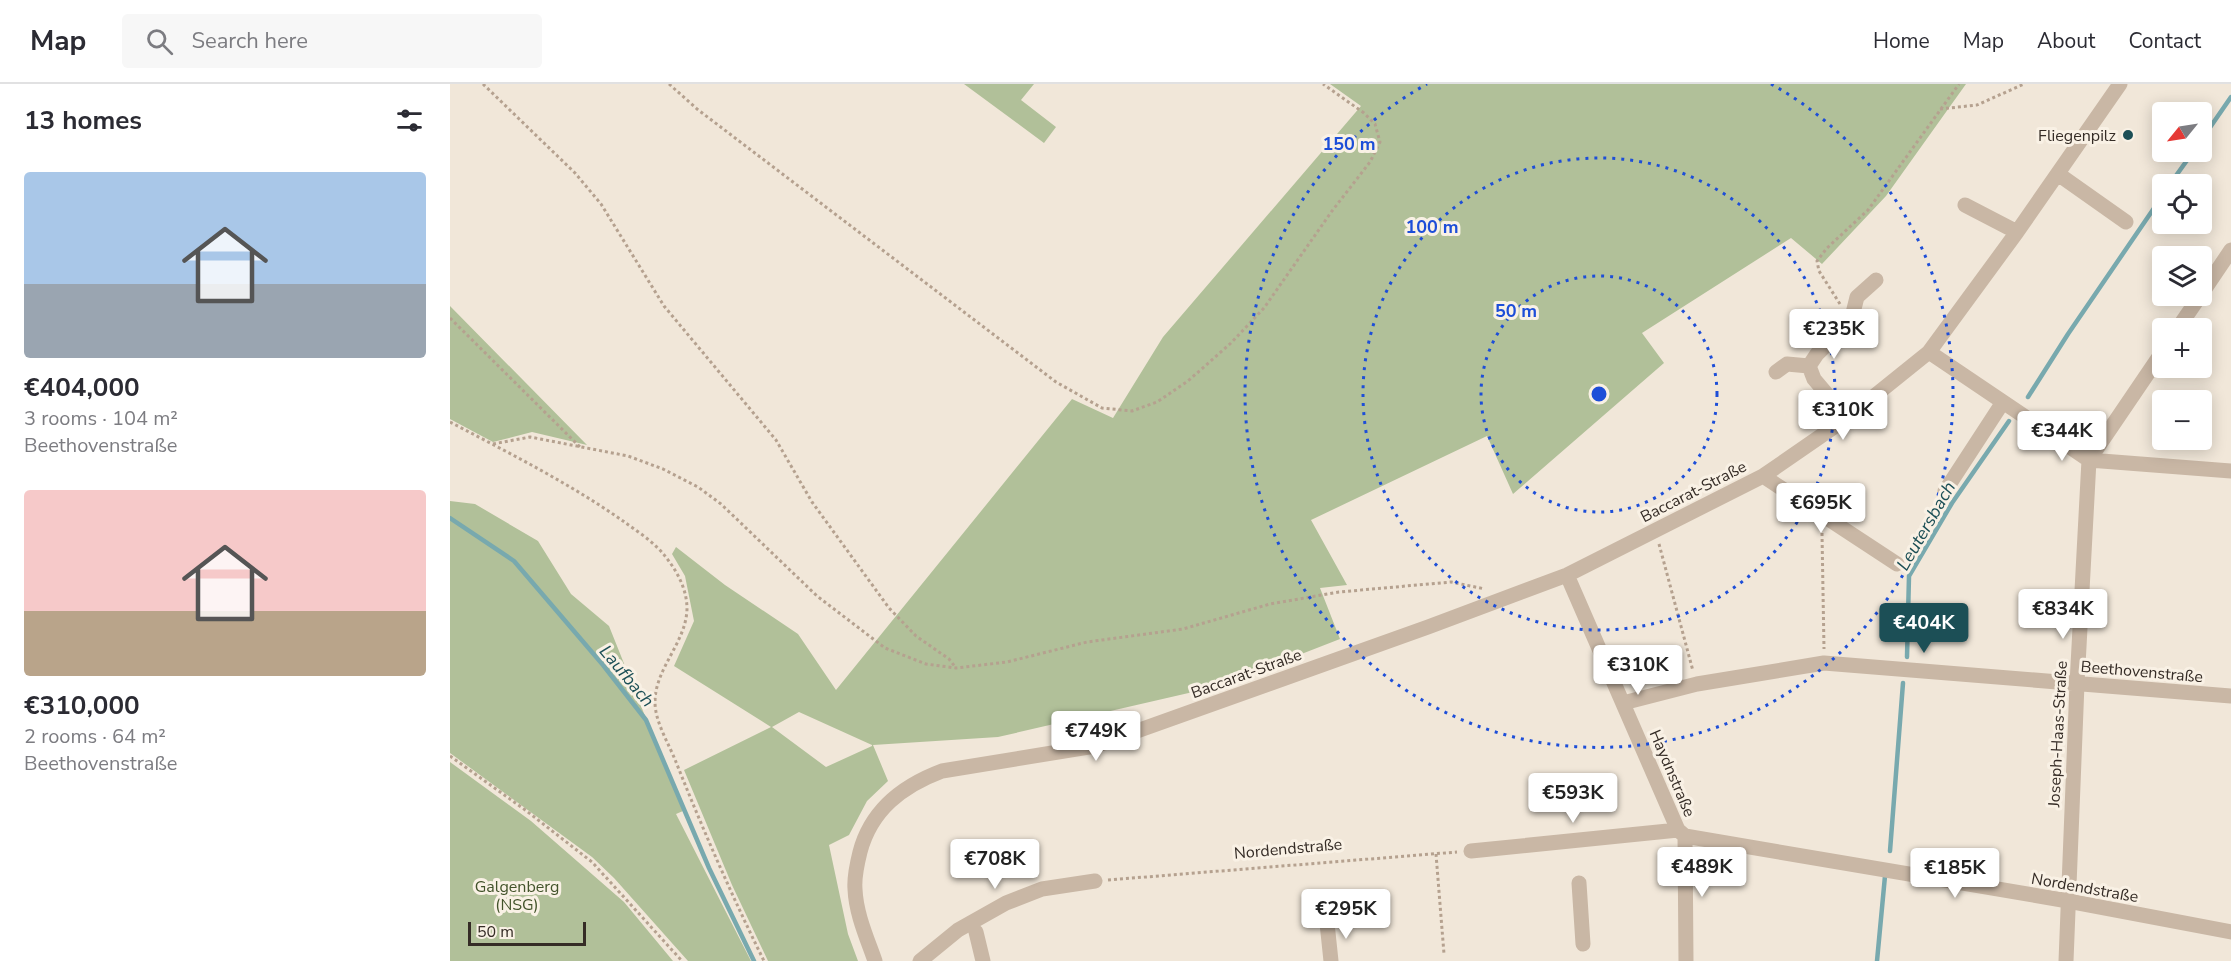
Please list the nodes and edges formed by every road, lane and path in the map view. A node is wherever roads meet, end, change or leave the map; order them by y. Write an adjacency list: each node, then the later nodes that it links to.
1 (483, 84): 36 (path)
2 (669, 84): 3 (path)
3 (1323, 84)
4 (1959, 84): 7 (path)
5 (2024, 84): 7 (path)
6 (2120, 84): 8 (street, Baccarat-Straße)
7 (1940, 109): 15 (path)
8 (2058, 174): 10 (street); 11 (street, Baccarat-Straße)
9 (1965, 205): 11 (street)
10 (2126, 222)
11 (2017, 232): 17 (street, Baccarat-Straße)
12 (2231, 250): 13 (street)
13 (2212, 278)
14 (1876, 280): 15 (street)
15 (1852, 301): 18 (street)
16 (450, 318): 25 (path)
17 (1929, 352): 21 (street); 22 (street, Baccarat-Straße)
18 (1809, 366): 20 (street); 22 (street)
19 (2152, 367): 26 (street)
20 (1776, 372)
21 (2003, 402): 26 (street); 29 (street)
22 (1847, 418): 28 (street, Baccarat-Straße)
23 (450, 422): 24 (path)
24 (493, 444): 25 (path); 55 (path)
25 (582, 448): 36 (path)
26 (2089, 460): 27 (street); 38 (street, Joseph-Haas-Straße)
27 (2231, 471)
28 (1763, 476): 30 (street, Baccarat-Straße); 31 (street, Baccarat-Straße)
29 (1945, 491)
30 (1822, 514): 32 (street, Baccarat-Straße); 35 (path)
31 (1656, 530): 33 (street, Baccarat-Straße); 37 (path)
32 (1898, 564)
33 (1566, 575): 34 (street, Baccarat-Straße); 40 (street, Haydnstraße)
34 (1514, 595): 36 (path); 56 (street, Baccarat-Straße)
35 (1824, 663): 37 (street, Beethovenstraße); 38 (street, Beethovenstraße)
36 (956, 668)
37 (1697, 684): 40 (street, Beethovenstraße)
38 (2077, 684): 39 (street, Beethovenstraße); 47 (street, Joseph-Haas-Straße)
39 (2231, 696)
40 (1623, 703): 42 (street, Haydnstraße)
41 (450, 756): 54 (path)
42 (1681, 833): 43 (street, Nordendstraße); 47 (street, Nordendstraße); 59 (street, Haydnstraße)
43 (1471, 851): 44 (path, Nordendstraße)
44 (1436, 854): 45 (path, Nordendstraße); 52 (path)
45 (1095, 881): 53 (street)
46 (1579, 883): 51 (street)
47 (2068, 901): 50 (street, Nordendstraße); 60 (street, Joseph-Haas-Straße)
48 (1327, 923): 58 (street)
49 (976, 932): 57 (street)
50 (2231, 932)
51 (1583, 944)
52 (1444, 954)
53 (924, 960)
54 (682, 961)
55 (764, 961)
56 (875, 961)
57 (983, 961)
58 (1331, 961)
59 (1686, 961)
60 (2066, 961)

